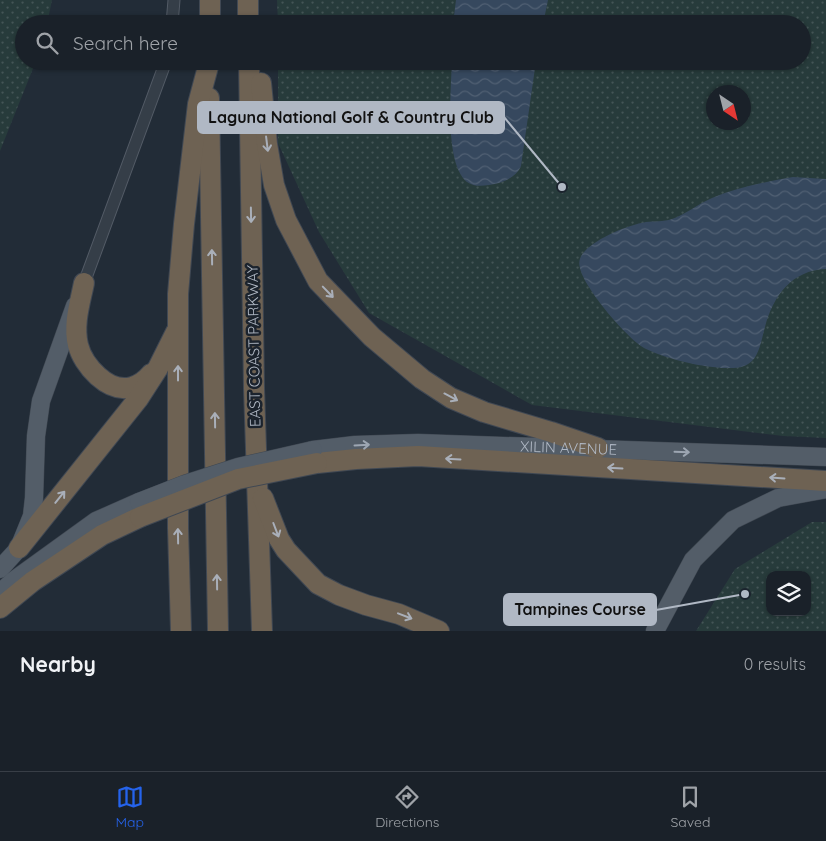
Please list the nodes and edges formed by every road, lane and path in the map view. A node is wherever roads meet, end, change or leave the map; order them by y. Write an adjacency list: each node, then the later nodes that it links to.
1 (174, 0): 4 (street)
2 (210, 0): 5 (highway)
3 (248, 0): 6 (highway)
4 (173, 15)
5 (210, 15)
6 (248, 15)
7 (163, 70): 12 (street)
8 (207, 70): 13 (highway)
9 (209, 70): 27 (highway, one-way to 9)
10 (249, 70): 19 (highway, EAST COAST PARKWAY, one-way to 19)
11 (258, 70): 15 (highway, one-way to 15)
12 (84, 283): 14 (highway); 22 (main road)
13 (178, 328): 14 (highway); 26 (highway, one-way to 13)
14 (158, 368): 22 (highway, one-way to 14)
15 (598, 448): 16 (main road, XILIN AVENUE, one-way to 15); 17 (main road, XILIN AVENUE, one-way to 17)
16 (315, 457): 18 (highway, one-way to 16); 21 (highway, bridge)
17 (826, 457)
18 (826, 481)
19 (258, 485): 28 (highway, EAST COAST PARKWAY); 29 (highway, one-way to 29)
20 (826, 490): 30 (main road)
21 (140, 510): 24 (main road); 25 (highway)
22 (18, 548): 23 (main road)
23 (0, 569)
24 (0, 593)
25 (0, 608)
26 (181, 631)
27 (218, 631)
28 (262, 631)
29 (438, 631)
30 (656, 631)

